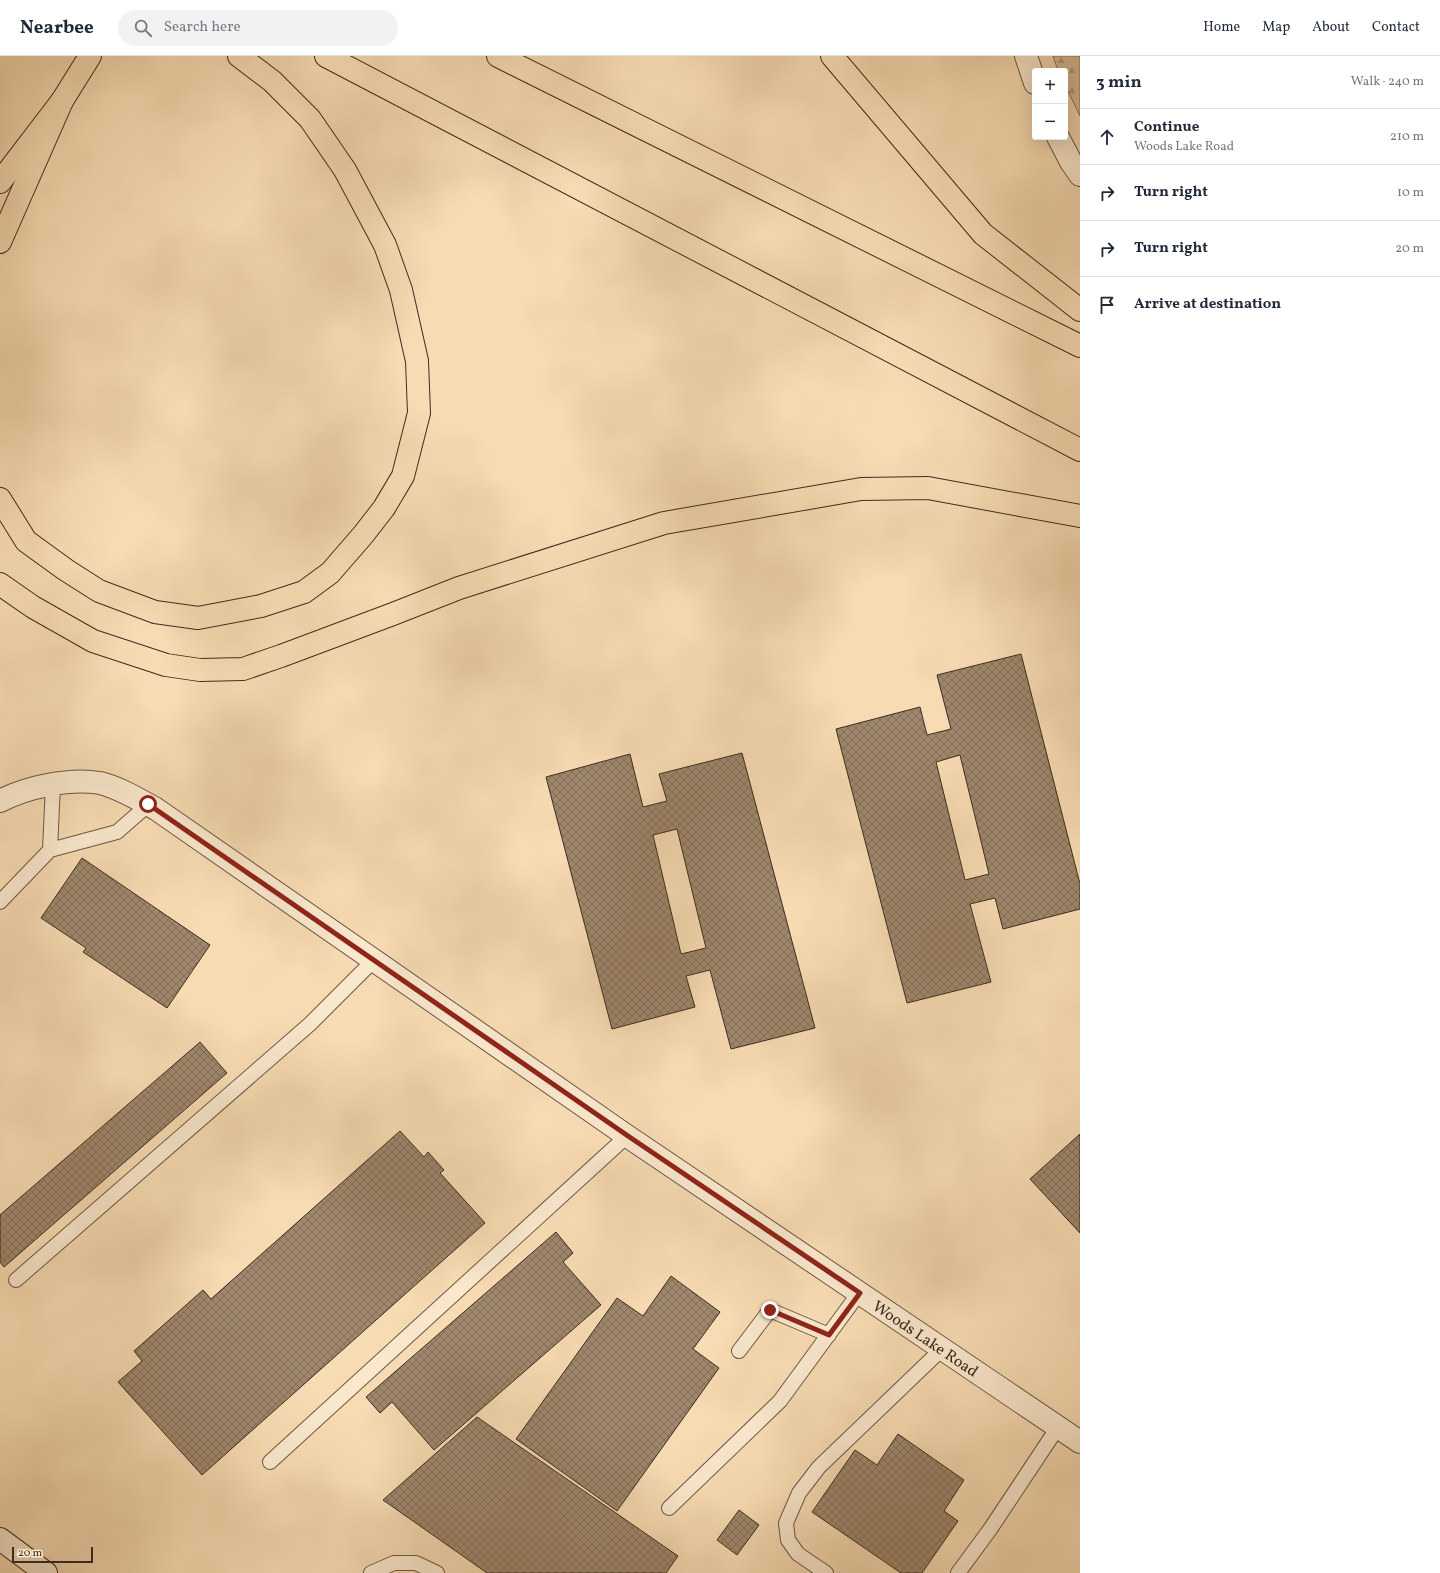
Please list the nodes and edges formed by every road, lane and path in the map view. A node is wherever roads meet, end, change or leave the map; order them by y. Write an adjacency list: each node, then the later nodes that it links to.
1 (90, 56): 8 (main road)
2 (239, 56): 16 (main road)
3 (326, 56): 15 (main road)
4 (498, 56): 14 (main road)
5 (832, 56): 13 (main road)
6 (1026, 56): 7 (street)
7 (1032, 74)
8 (62, 101): 11 (main road); 12 (main road)
9 (1060, 140): 10 (street)
10 (1080, 175)
11 (0, 182)
12 (0, 242)
13 (1080, 310)
14 (1080, 346)
15 (1080, 450)
16 (0, 499)
17 (1080, 516): 18 (main road)
18 (0, 584)
19 (53, 784): 20 (street, Woods Lake Road); 21 (street, Woods Lake Road); 22 (lane)
20 (0, 801)
21 (148, 804): 22 (lane); 24 (street, Woods Lake Road)
22 (50, 850): 23 (lane)
23 (0, 902)
24 (374, 960): 25 (street, Woods Lake Road); 26 (lane)
25 (628, 1136): 27 (street, Woods Lake Road); 33 (lane)
26 (16, 1280)
27 (860, 1293): 28 (lane); 29 (street, Woods Lake Road)
28 (829, 1335): 30 (lane); 34 (lane)
29 (942, 1349): 31 (street, Woods Lake Road); 39 (lane)
30 (739, 1351)
31 (1058, 1427): 32 (street, Woods Lake Road); 40 (lane)
32 (1080, 1442)
33 (270, 1462)
34 (669, 1508)
35 (0, 1539): 36 (street)
36 (46, 1573)
37 (371, 1573): 38 (lane)
38 (437, 1573)
39 (826, 1573)
40 (958, 1573)

